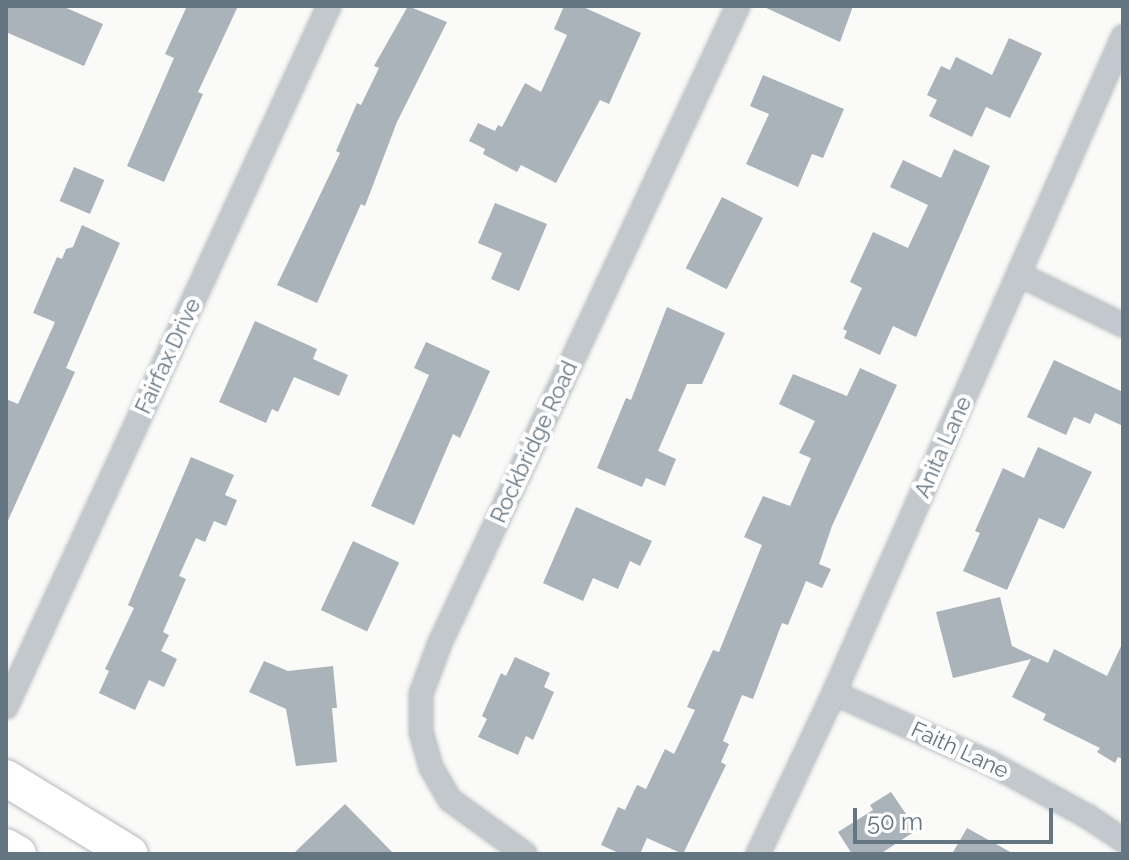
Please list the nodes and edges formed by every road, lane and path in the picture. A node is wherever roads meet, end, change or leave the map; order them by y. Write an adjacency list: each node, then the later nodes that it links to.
1 (329, 6): 7 (street, Fairfax Drive)
2 (738, 6): 13 (street, Rockbridge Road)
3 (1123, 37): 4 (street, Anita Lane)
4 (1020, 275): 5 (street); 6 (street, Anita Lane)
5 (1123, 325)
6 (834, 693): 9 (street, Faith Lane); 14 (street, Anita Lane)
7 (6, 707)
8 (6, 778): 12 (highway)
9 (1123, 840)
10 (6, 847): 11 (highway)
11 (18, 854)
12 (130, 854)
13 (525, 854)
14 (758, 854)

